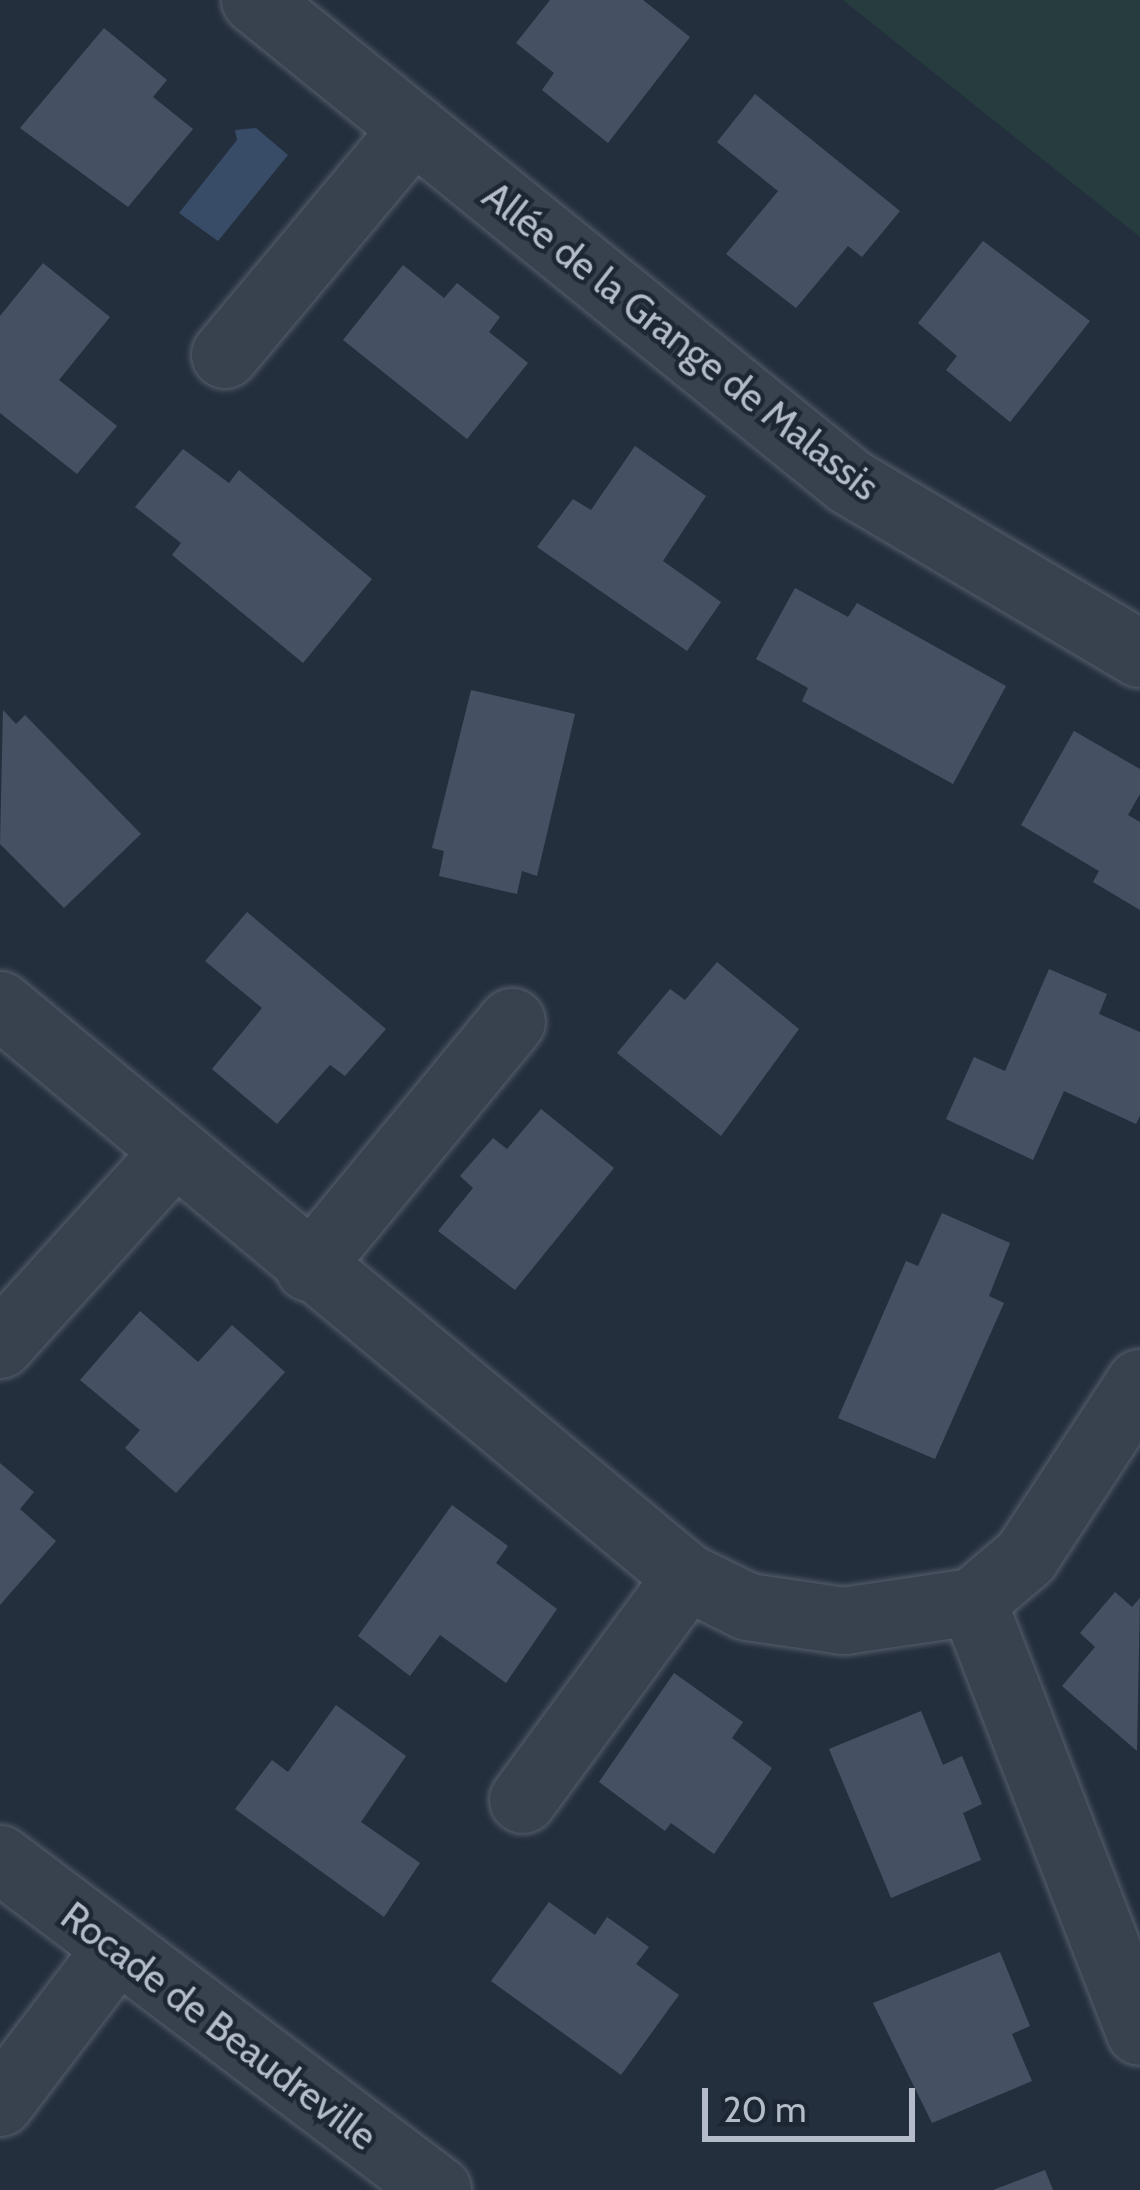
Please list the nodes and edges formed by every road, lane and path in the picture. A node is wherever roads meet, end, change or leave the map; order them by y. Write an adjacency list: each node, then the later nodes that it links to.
1 (255, 0): 2 (street, Allée de la Grange de Malassis)
2 (415, 129): 3 (street); 4 (street, Allée de la Grange de Malassis)
3 (225, 356)
4 (1140, 654)
5 (0, 1005): 7 (street)
6 (512, 1022): 8 (street)
7 (175, 1152): 8 (street); 9 (street)
8 (309, 1268): 11 (street)
9 (0, 1345)
10 (1140, 1383): 12 (street)
11 (687, 1577): 12 (street); 13 (street)
12 (973, 1602): 16 (street)
13 (523, 1800)
14 (0, 1859): 15 (street, Rocade de Beaudreville)
15 (117, 1949): 17 (street); 18 (street, Rocade de Beaudreville)
16 (1140, 2032)
17 (0, 2103)
18 (438, 2190)

